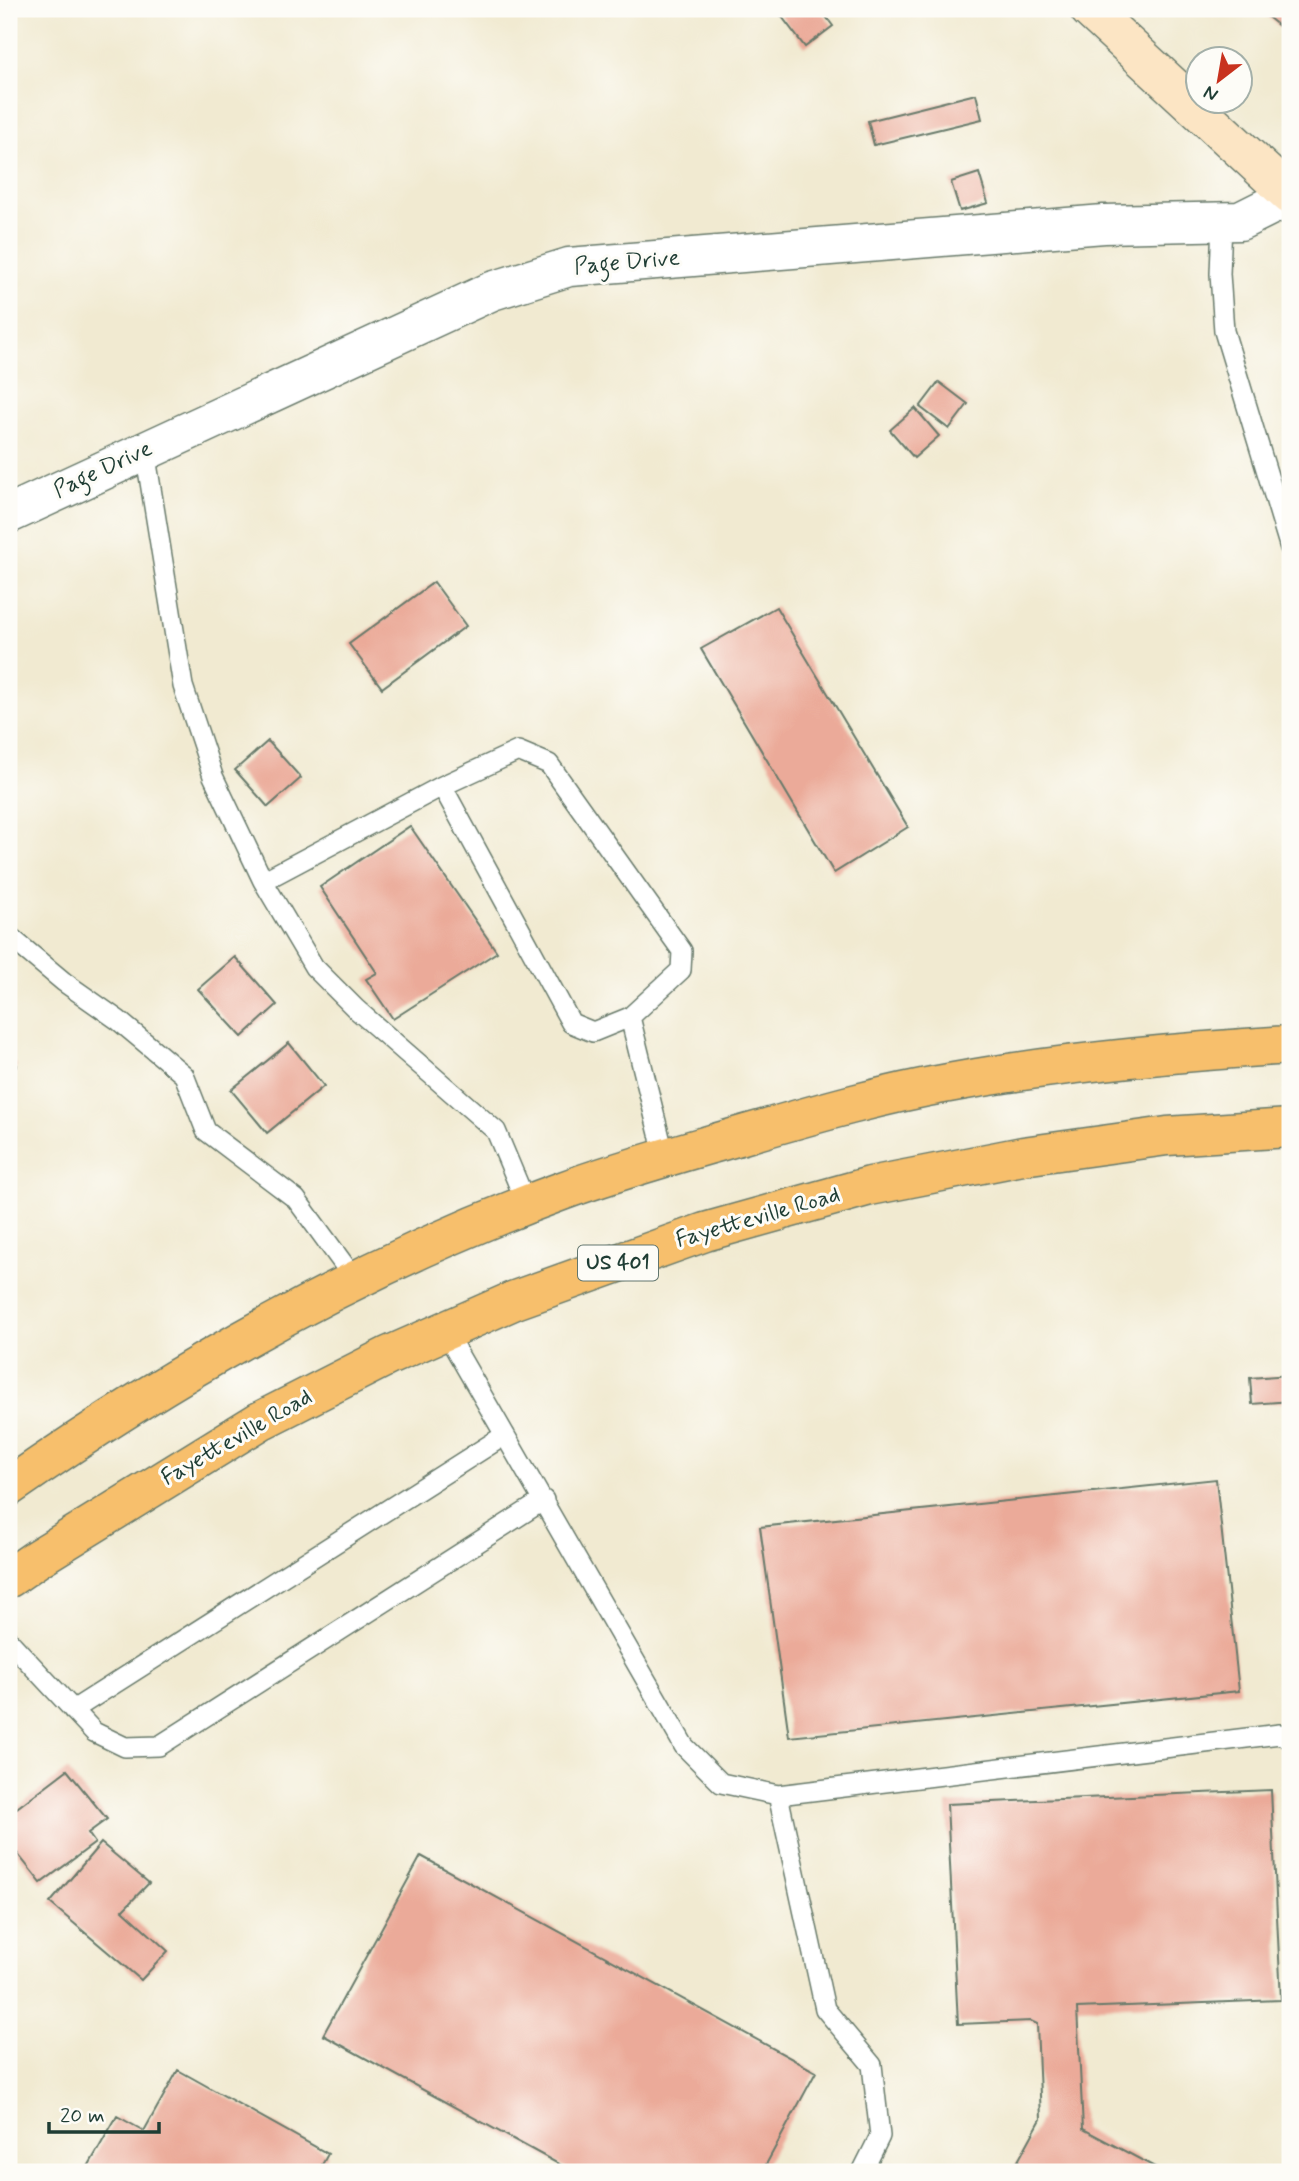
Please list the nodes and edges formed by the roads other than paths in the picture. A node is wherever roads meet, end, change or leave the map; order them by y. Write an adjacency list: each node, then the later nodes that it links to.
1 (1089, 9): 2 (street)
2 (1290, 195): 3 (street, Page Drive)
3 (1222, 222): 4 (street, Page Drive); 6 (lane)
4 (145, 451): 5 (street, Page Drive); 8 (lane)
5 (9, 514)
6 (1290, 548)
7 (442, 786): 8 (lane); 10 (lane); 10 (lane)
8 (263, 881): 14 (lane)
9 (9, 936): 15 (lane)
10 (630, 1017): 13 (lane)
11 (1290, 1045): 13 (highway)
12 (1290, 1128): 16 (highway, Fayetteville Road / US 401)
13 (665, 1158): 14 (highway)
14 (527, 1205): 15 (highway)
15 (356, 1281): 18 (highway)
16 (445, 1331): 17 (lane); 20 (highway, Fayetteville Road / US 401)
17 (505, 1434): 19 (lane); 22 (lane)
18 (9, 1487)
19 (544, 1500): 22 (lane); 24 (lane)
20 (9, 1578)
21 (9, 1642): 22 (lane)
22 (73, 1710)
23 (1290, 1739): 24 (lane)
24 (778, 1795): 25 (lane)
25 (862, 2172)

